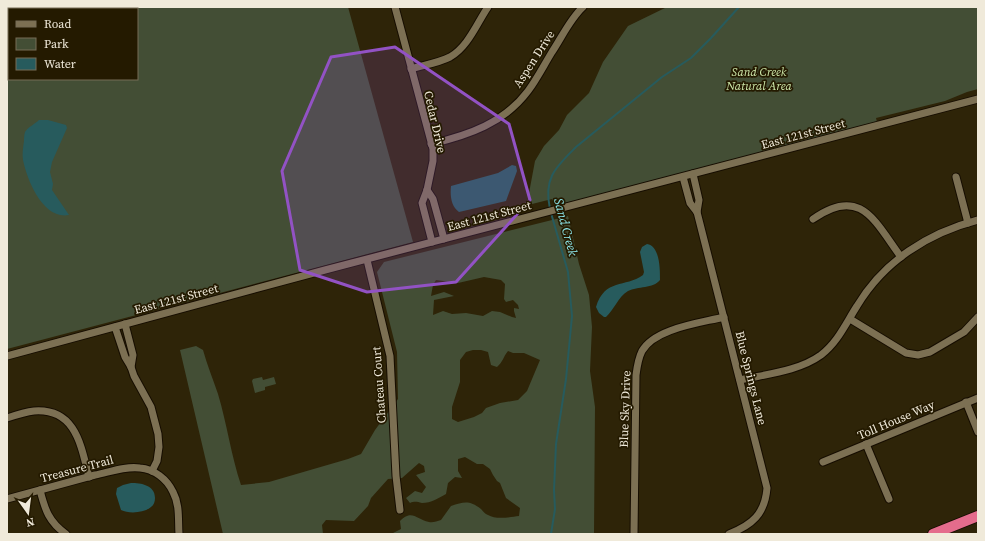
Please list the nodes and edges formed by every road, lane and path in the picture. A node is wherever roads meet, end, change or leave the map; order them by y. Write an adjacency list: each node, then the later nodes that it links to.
1 (395, 7): 4 (street, Cedar Drive)
2 (488, 7): 4 (street)
3 (583, 7): 6 (street, Aspen Drive)
4 (411, 69): 6 (street, Cedar Drive)
5 (978, 99): 7 (street, East 121st Street)
6 (431, 144): 10 (street, Cedar Drive)
7 (693, 174): 8 (street, East 121st Street); 11 (street, Blue Springs Lane)
8 (683, 177): 11 (street, Blue Springs Lane); 15 (street, East 121st Street)
9 (956, 177): 14 (street)
10 (427, 190): 15 (street); 16 (street, Cedar Drive)
11 (697, 212): 19 (street, Blue Springs Lane)
12 (813, 219): 17 (street)
13 (978, 220): 14 (street)
14 (968, 223): 17 (street)
15 (444, 239): 16 (street, East 121st Street)
16 (432, 242): 18 (street, East 121st Street)
17 (901, 256): 21 (street)
18 (367, 260): 22 (street, East 121st Street); 38 (street, Chateau Court)
19 (724, 317): 26 (street, Blue Springs Lane); 42 (street, Blue Sky Drive)
20 (978, 317): 21 (street)
21 (850, 319): 26 (street)
22 (125, 324): 23 (street, East 121st Street); 25 (street)
23 (115, 327): 24 (street, East 121st Street); 25 (street)
24 (7, 356)
25 (131, 367): 33 (street)
26 (740, 380): 43 (street, Blue Springs Lane)
27 (978, 398): 28 (street, Toll House Way)
28 (966, 402): 30 (street); 31 (street, Toll House Way)
29 (7, 418): 34 (street)
30 (978, 432)
31 (866, 444): 32 (street, Toll House Way); 37 (street)
32 (823, 462)
33 (152, 471): 34 (street, Treasure Trail); 41 (street)
34 (89, 477): 35 (street, Treasure Trail)
35 (40, 490): 36 (street, Treasure Trail); 40 (street)
36 (7, 499)
37 (888, 499)
38 (400, 510)
39 (978, 516): 44 (highway)
40 (66, 534)
41 (179, 534)
42 (634, 534)
43 (729, 534)
44 (934, 534)

